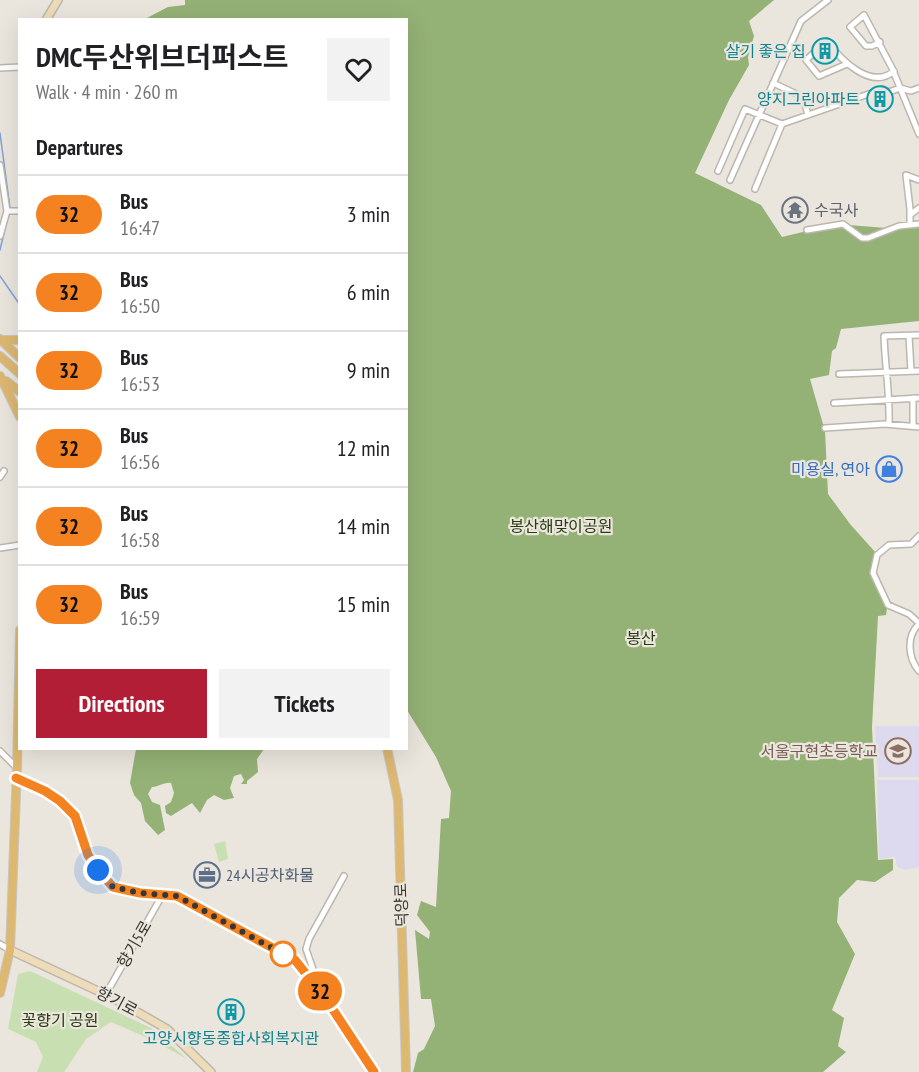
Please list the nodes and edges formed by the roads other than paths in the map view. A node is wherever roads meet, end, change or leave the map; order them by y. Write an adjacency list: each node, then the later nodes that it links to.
1 (58, 0): 3 (main road)
2 (828, 0): 9 (street)
3 (47, 18)
4 (880, 42): 4 (street); 8 (street)
5 (847, 64): 5 (street); 8 (street)
6 (18, 67): 7 (street)
7 (0, 68)
8 (894, 71): 10 (street)
9 (773, 83): 12 (street); 13 (street)
10 (900, 88): 11 (street); 13 (street); 15 (street)
11 (919, 88)
12 (760, 114): 14 (street); 17 (street); 18 (street)
13 (808, 115): 14 (street)
14 (782, 124): 20 (street)
15 (919, 134)
16 (0, 165): 22 (street)
17 (718, 171)
18 (730, 180)
19 (919, 180): 24 (street)
20 (755, 189)
21 (919, 208): 24 (street)
22 (7, 211): 23 (street); 28 (street)
23 (18, 212)
24 (910, 215): 26 (street)
25 (919, 224): 26 (street)
26 (910, 225): 27 (street)
27 (807, 230)
28 (0, 236)
29 (919, 335): 30 (street)
30 (909, 336): 36 (street); 38 (street)
31 (1, 340): 32 (main road); 34 (main road)
32 (18, 340)
33 (0, 356): 35 (main road)
34 (18, 356)
35 (16, 371)
36 (911, 371): 37 (street); 38 (street)
37 (919, 371)
38 (887, 372): 39 (street); 43 (street)
39 (839, 374)
40 (0, 376): 41 (main road); 45 (main road)
41 (18, 390)
42 (916, 398): 43 (street); 47 (street)
43 (889, 400): 44 (street); 46 (street)
44 (834, 403)
45 (18, 413)
46 (889, 424): 47 (street); 48 (street)
47 (916, 427)
48 (825, 428)
49 (4, 471): 50 (street)
50 (0, 477)
51 (919, 536): 54 (street)
52 (18, 545): 53 (street)
53 (0, 548)
54 (919, 623): 55 (street)
55 (919, 670)
56 (18, 722): 59 (main road)
57 (387, 750): 70 (main road, 덕양로)
58 (0, 751): 59 (street)
59 (17, 768): 60 (main road)
60 (16, 778): 62 (street, 향기5로); 64 (main road)
61 (344, 876): 65 (street)
62 (163, 894): 65 (street, 향기5로); 67 (street, 향기5로)
63 (0, 944): 64 (street)
64 (10, 950): 66 (main road); 67 (main road, 향기로)
65 (313, 977): 69 (street, 향기5로)
66 (0, 993)
67 (106, 994): 68 (main road, 향기로)
68 (211, 1072)
69 (374, 1072)
70 (407, 1072)

